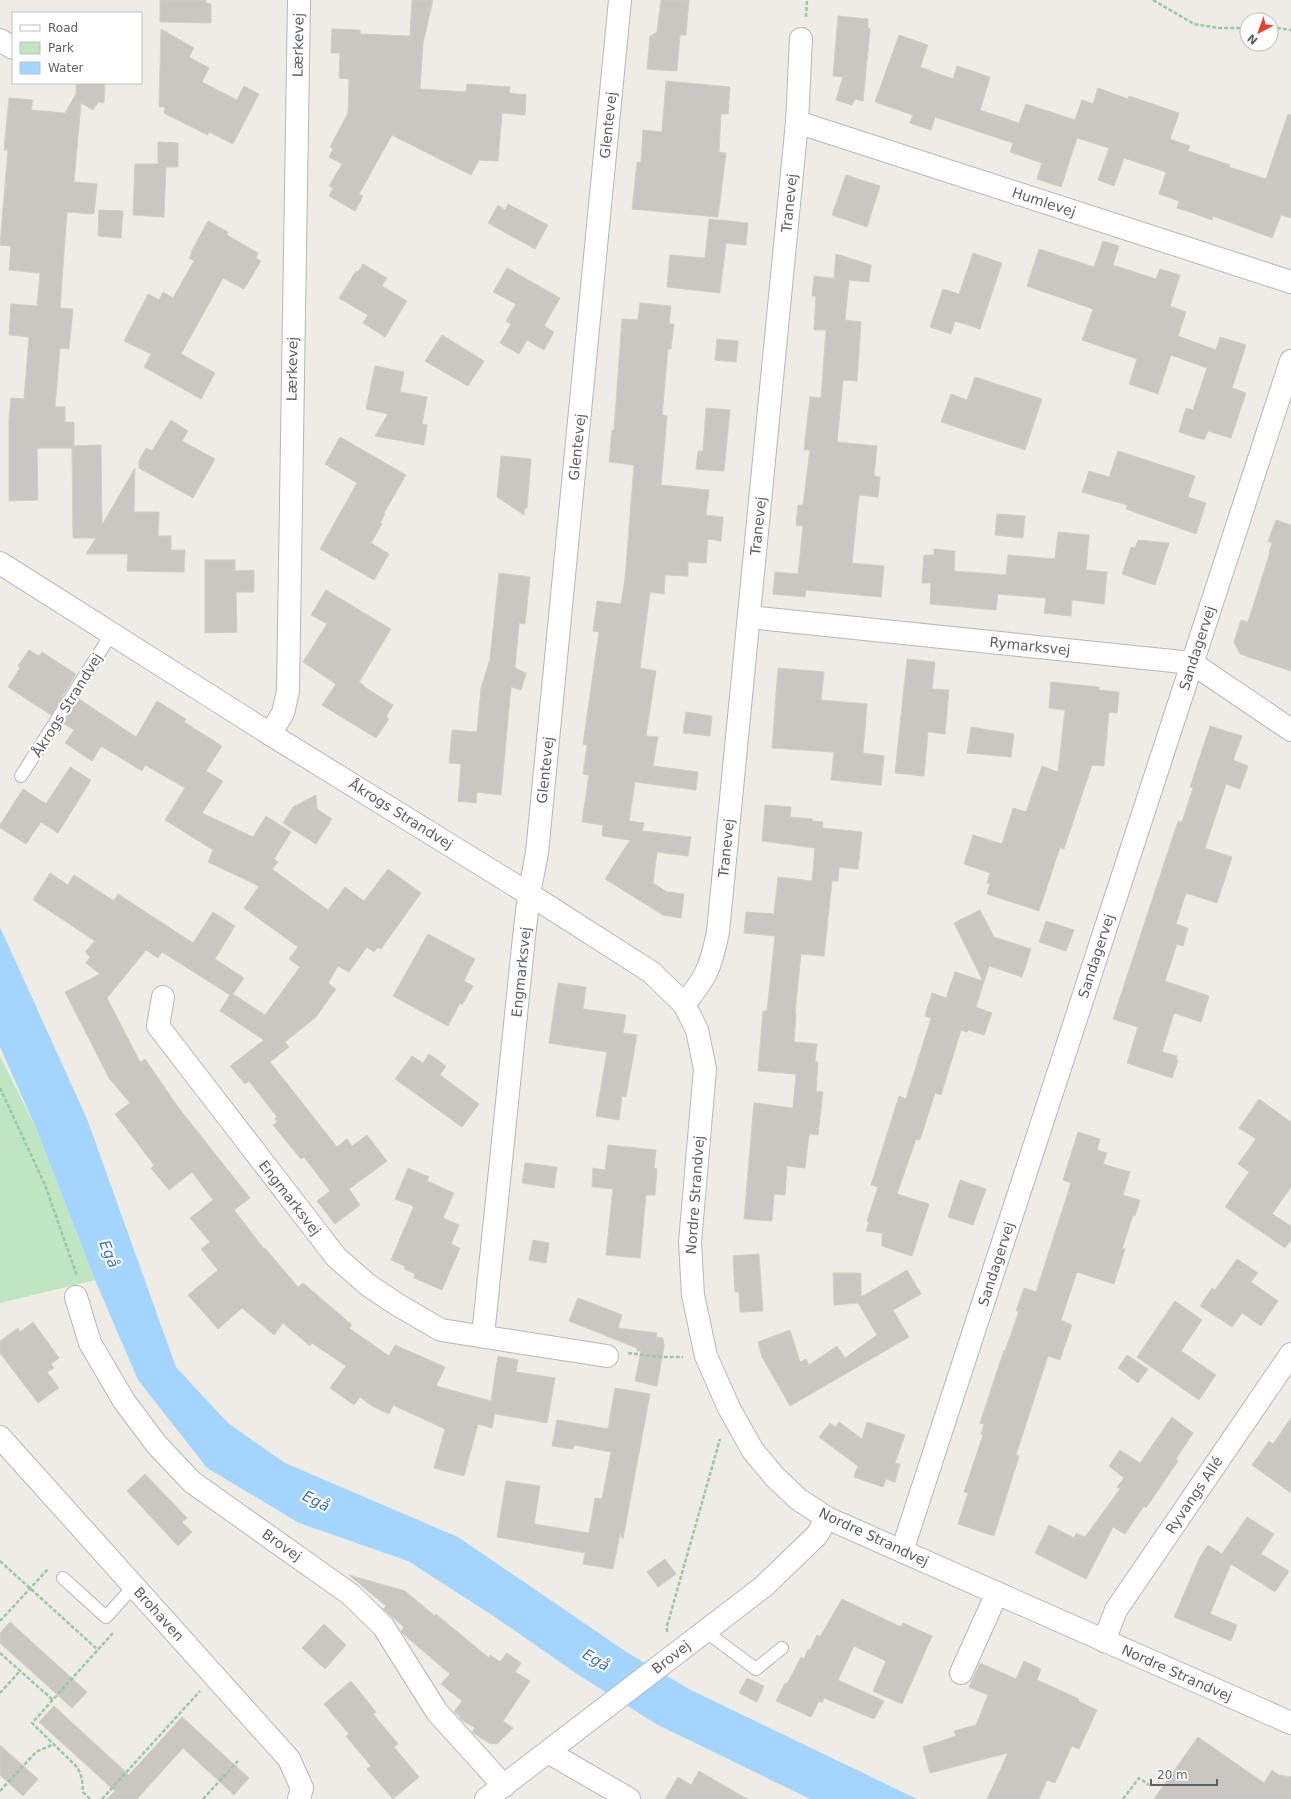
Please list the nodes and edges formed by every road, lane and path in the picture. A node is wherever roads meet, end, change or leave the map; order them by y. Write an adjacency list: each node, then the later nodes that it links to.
1 (299, 0): 18 (street, Lærkevej)
2 (620, 0): 20 (street, Glentevej)
3 (1153, 0): 4 (path)
4 (1239, 28)
5 (1279, 28): 6 (path)
6 (1291, 30)
7 (801, 39): 10 (street, Tranevej)
8 (0, 40): 9 (street)
9 (12, 47)
10 (797, 122): 11 (street, Humlevej); 14 (street, Tranevej)
11 (1291, 282)
12 (1291, 361): 16 (street, Sandagervej)
13 (0, 563): 15 (street, Åkrogs Strandvej)
14 (749, 617): 16 (street, Rymarksvej); 22 (street, Tranevej)
15 (112, 634): 18 (street, Åkrogs Strandvej); 19 (lane, Åkrogs Strandvej)
16 (1192, 663): 17 (street, Rymarksvej); 32 (street, Sandagervej)
17 (1291, 730)
18 (270, 734): 20 (street, Åkrogs Strandvej)
19 (21, 776)
20 (529, 894): 22 (street, Åkrogs Strandvej); 25 (street, Engmarksvej)
21 (163, 998): 25 (street, Engmarksvej)
22 (684, 1004): 28 (street, Nordre Strandvej)
23 (0, 1088): 24 (path)
24 (76, 1297): 56 (street, Brovej)
25 (484, 1336): 27 (street, Engmarksvej)
26 (1291, 1354): 41 (street, Ryvangs Allé)
27 (607, 1356): 28 (path)
28 (706, 1356): 29 (street, Nordre Strandvej)
29 (729, 1408): 31 (street, Nordre Strandvej); 45 (path)
30 (0, 1437): 35 (street, Brohaven)
31 (827, 1518): 32 (street, Nordre Strandvej); 40 (street, Brovej)
32 (902, 1551): 37 (street, Nordre Strandvej)
33 (0, 1561): 36 (path)
34 (63, 1578): 36 (path); 38 (lane)
35 (134, 1586): 38 (lane); 48 (street, Brohaven)
36 (30, 1588): 39 (path); 43 (path)
37 (997, 1593): 41 (street, Nordre Strandvej); 47 (street)
38 (106, 1617): 43 (path)
39 (0, 1622)
40 (705, 1631): 42 (lane); 45 (street, Brovej)
41 (1104, 1641): 51 (street, Nordre Strandvej)
42 (782, 1648)
43 (98, 1650): 50 (path)
44 (0, 1652): 46 (path)
45 (671, 1657): 53 (street, Brovej)
46 (20, 1671): 49 (path); 50 (path)
47 (961, 1673)
48 (215, 1676): 59 (path); 61 (street, Brohaven)
49 (0, 1693)
50 (52, 1700): 52 (path)
51 (1291, 1723)
52 (54, 1744): 57 (path); 58 (path)
53 (548, 1752): 56 (street, Brovej); 63 (street)
54 (238, 1761): 60 (path)
55 (1149, 1784): 64 (path)
56 (504, 1786): 62 (street, Brovej)
57 (0, 1791)
58 (90, 1799)
59 (102, 1799)
60 (203, 1799)
61 (299, 1799)
62 (486, 1799)
63 (629, 1799)
64 (1123, 1799)

